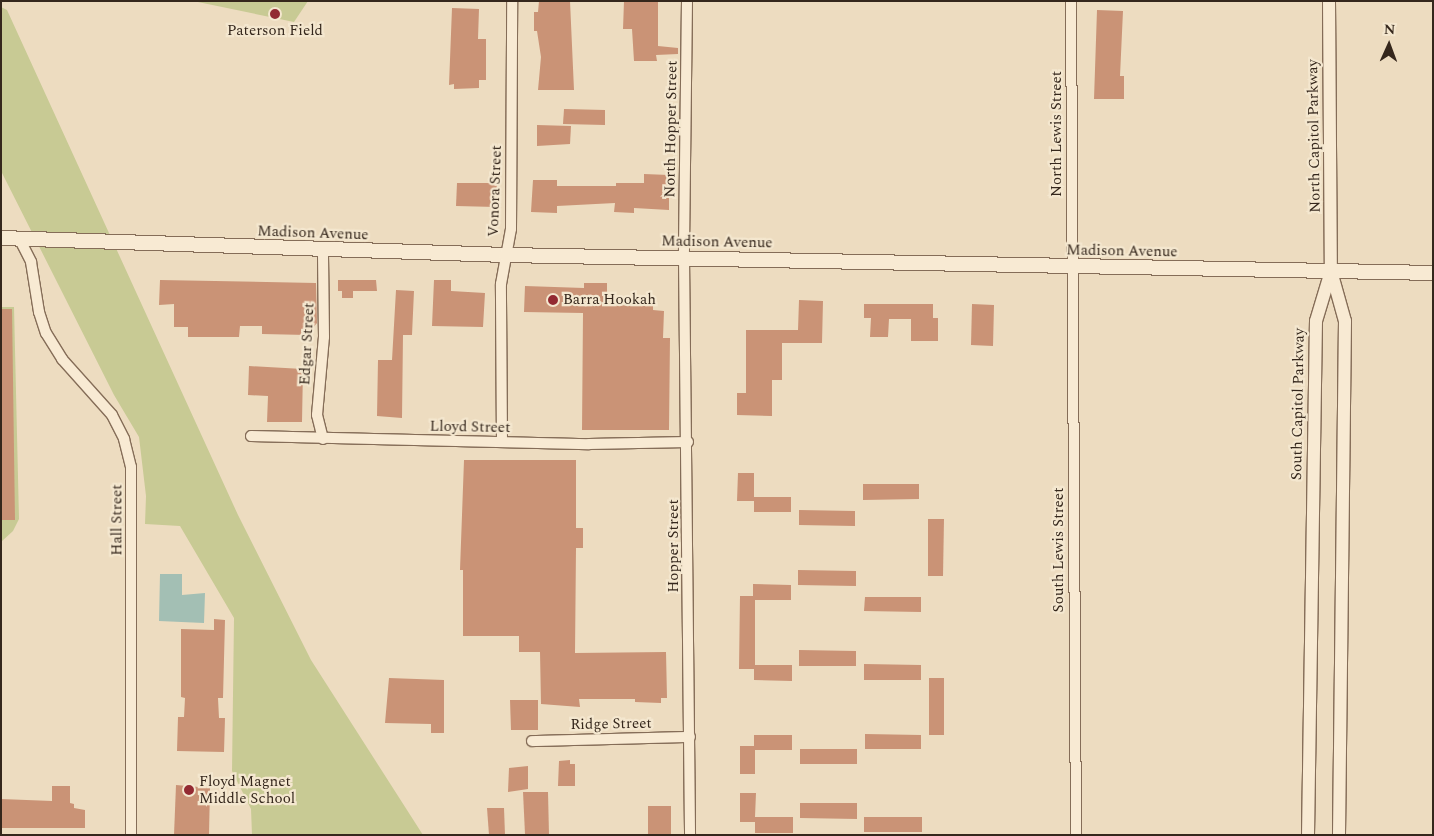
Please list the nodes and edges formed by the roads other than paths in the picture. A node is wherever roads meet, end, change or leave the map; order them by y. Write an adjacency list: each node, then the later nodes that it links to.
1 (512, 1): 8 (street, Vonora Street)
2 (687, 1): 9 (street, North Hopper Street)
3 (1071, 1): 10 (street, North Lewis Street)
4 (1329, 1): 11 (street, North Capitol Parkway)
5 (1, 238): 6 (main road, Madison Avenue)
6 (19, 238): 7 (main road, Madison Avenue); 19 (street, Hall Street)
7 (323, 250): 8 (main road, Madison Avenue); 14 (street, Edgar Street)
8 (506, 255): 9 (main road, Madison Avenue); 15 (street, Vonora Street)
9 (684, 258): 10 (main road, Madison Avenue); 16 (street, Hopper Street)
10 (1073, 266): 11 (main road, Madison Avenue); 21 (street, South Lewis Street)
11 (1331, 271): 12 (main road, Madison Avenue); 22 (street, South Capitol Parkway); 23 (street)
12 (1433, 273)
13 (251, 436): 14 (street, Lloyd Street)
14 (323, 439): 15 (street, Lloyd Street)
15 (502, 442): 16 (street, Lloyd Street)
16 (688, 442): 17 (street, Hopper Street)
17 (690, 737): 18 (street, Ridge Street); 20 (street, Hopper Street)
18 (532, 741)
19 (131, 835)
20 (690, 835)
21 (1076, 835)
22 (1308, 835)
23 (1340, 835)

